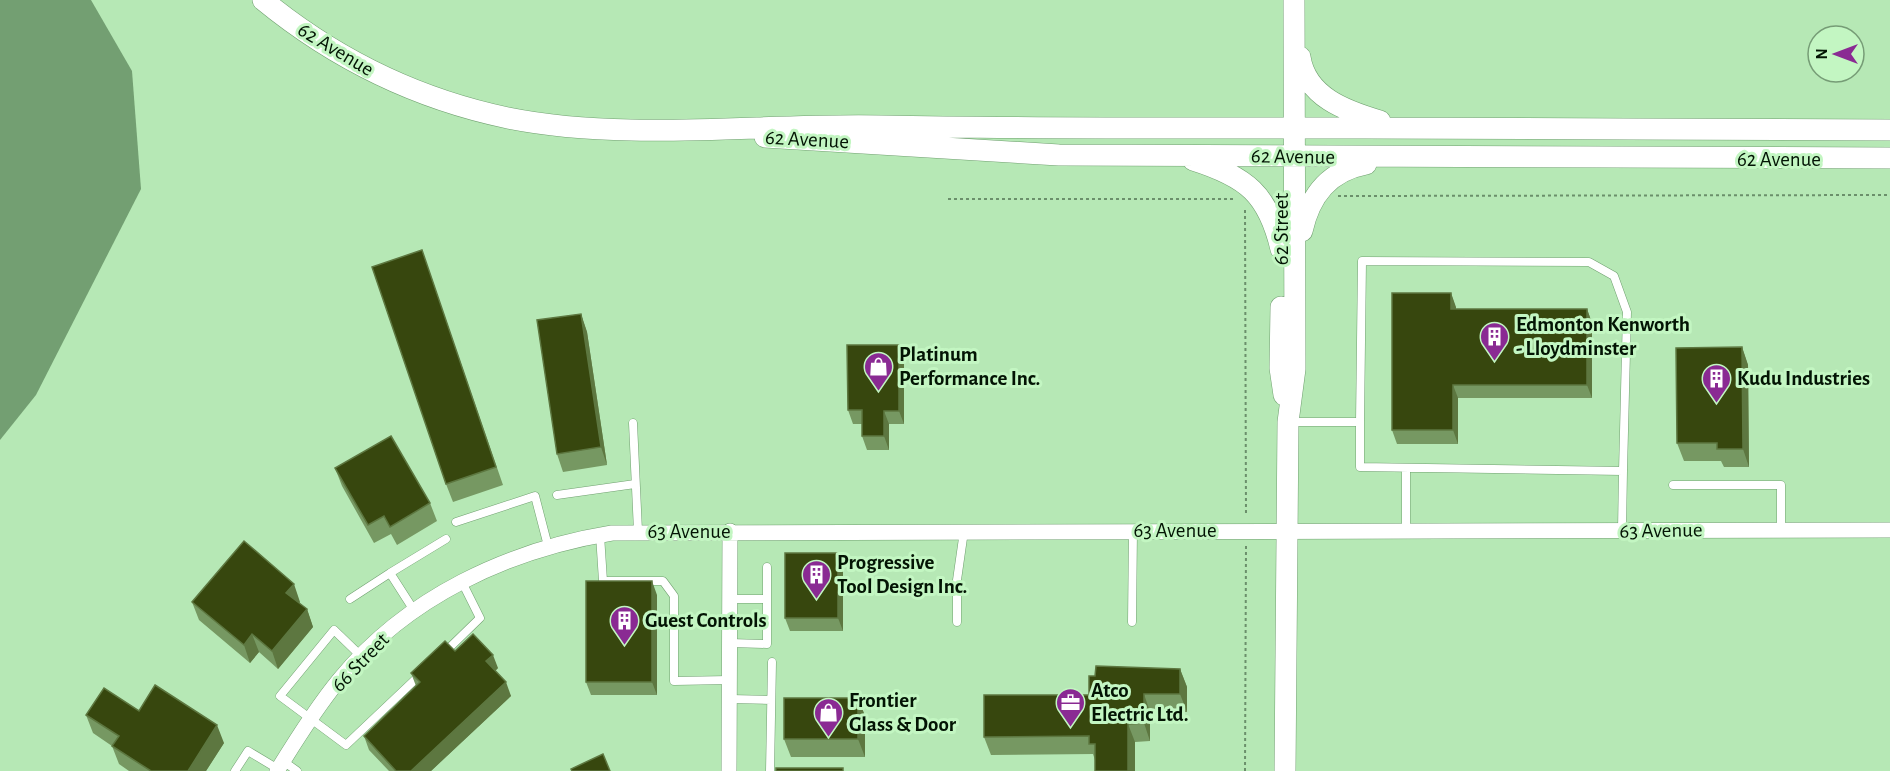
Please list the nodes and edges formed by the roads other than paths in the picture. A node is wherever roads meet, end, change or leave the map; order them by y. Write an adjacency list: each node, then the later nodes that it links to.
1 (264, 0): 5 (main road, 62 Avenue)
2 (1290, 6): 3 (main road, 62 Street); 4 (main road)
3 (1288, 128): 4 (main road, 62 Avenue); 5 (main road, 62 Avenue); 8 (main road, 62 Street)
4 (1403, 128): 6 (main road, 62 Avenue)
5 (696, 129): 7 (main road, 62 Avenue)
6 (1890, 130)
7 (1175, 154): 8 (main road, 62 Avenue); 11 (main road)
8 (1288, 156): 9 (main road, 62 Avenue); 11 (main road, 62 Street); 12 (main road, 62 Street)
9 (1399, 158): 10 (main road, 62 Avenue); 12 (main road)
10 (1890, 158)
11 (1281, 249): 13 (main road, 62 Street)
12 (1295, 266): 13 (main road, 62 Street)
13 (1288, 422): 14 (lane); 24 (main road, 62 Street)
14 (1360, 422): 16 (lane); 17 (lane)
15 (633, 423): 18 (lane)
16 (1406, 469): 17 (lane); 25 (lane)
17 (1623, 471): 26 (lane)
18 (635, 484): 20 (lane); 28 (lane)
19 (1673, 485): 22 (lane)
20 (557, 495)
21 (456, 522): 33 (lane)
22 (1781, 529): 26 (street, 63 Avenue); 27 (street, 63 Avenue)
23 (1133, 530): 24 (street, 63 Avenue); 30 (street, 63 Avenue); 42 (lane)
24 (1286, 530): 25 (street, 63 Avenue); 57 (main road, 62 Street)
25 (1406, 530): 26 (street, 63 Avenue)
26 (1622, 530)
27 (1890, 530)
28 (638, 531): 29 (street, 63 Avenue); 31 (street, 63 Avenue)
29 (730, 531): 30 (street, 63 Avenue); 38 (street)
30 (964, 531): 41 (lane)
31 (600, 535): 33 (street, 63 Avenue); 48 (lane)
32 (446, 539): 35 (lane)
33 (548, 546): 36 (street, 63 Avenue)
34 (767, 567): 39 (lane)
35 (390, 573): 37 (lane); 40 (lane)
36 (465, 580): 40 (street, 66 Street); 44 (lane)
37 (350, 599)
38 (730, 599): 39 (lane); 43 (street)
39 (767, 599): 43 (lane)
40 (415, 612): 45 (street, 66 Street)
41 (957, 622)
42 (1132, 622)
43 (730, 643): 48 (street)
44 (442, 654)
45 (361, 656): 51 (street, 66 Street); 51 (lane)
46 (771, 662): 50 (lane)
47 (425, 670): 51 (lane)
48 (729, 681): 49 (street)
49 (730, 699): 50 (lane); 55 (street)
50 (771, 699): 56 (lane)
51 (311, 719): 52 (street, 66 Street)
52 (279, 767): 53 (lane); 54 (lane)
53 (235, 771)
54 (297, 771)
55 (729, 771)
56 (770, 771)
57 (1285, 771)

